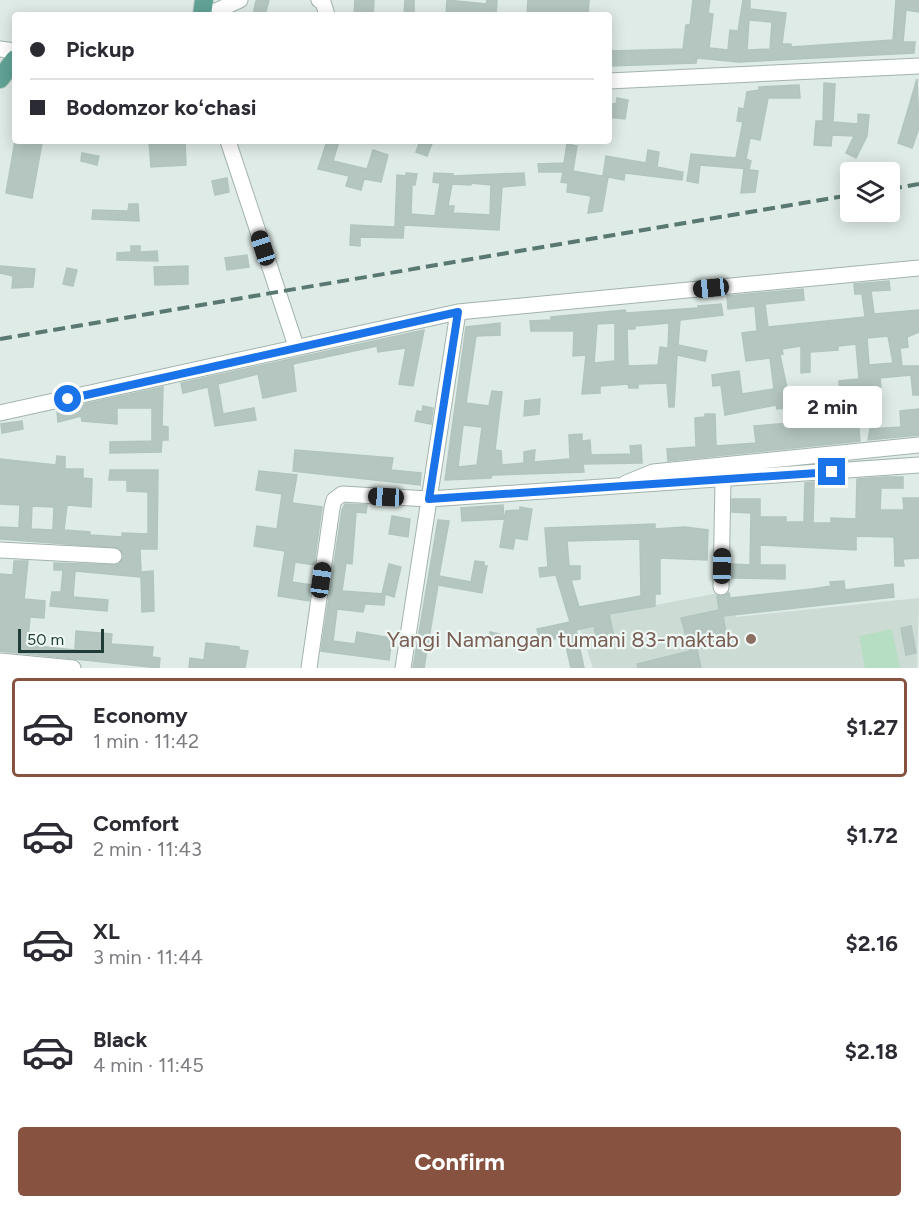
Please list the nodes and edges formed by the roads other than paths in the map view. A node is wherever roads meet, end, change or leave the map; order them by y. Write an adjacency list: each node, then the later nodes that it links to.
1 (240, 0): 2 (street)
2 (214, 12)
3 (12, 63): 5 (main road)
4 (919, 66): 6 (street)
5 (0, 79)
6 (612, 81)
7 (229, 144): 10 (street)
8 (919, 268): 9 (street)
9 (458, 312): 10 (street); 16 (street)
10 (296, 346): 11 (street)
11 (0, 413)
12 (919, 445): 15 (street)
13 (919, 465): 14 (street)
14 (723, 480): 15 (street); 19 (street)
15 (621, 486): 16 (street)
16 (429, 499): 22 (street); 23 (street)
17 (0, 550): 18 (street)
18 (114, 556)
19 (721, 587)
20 (0, 661): 21 (street)
21 (73, 668)
22 (309, 668)
23 (403, 668)

